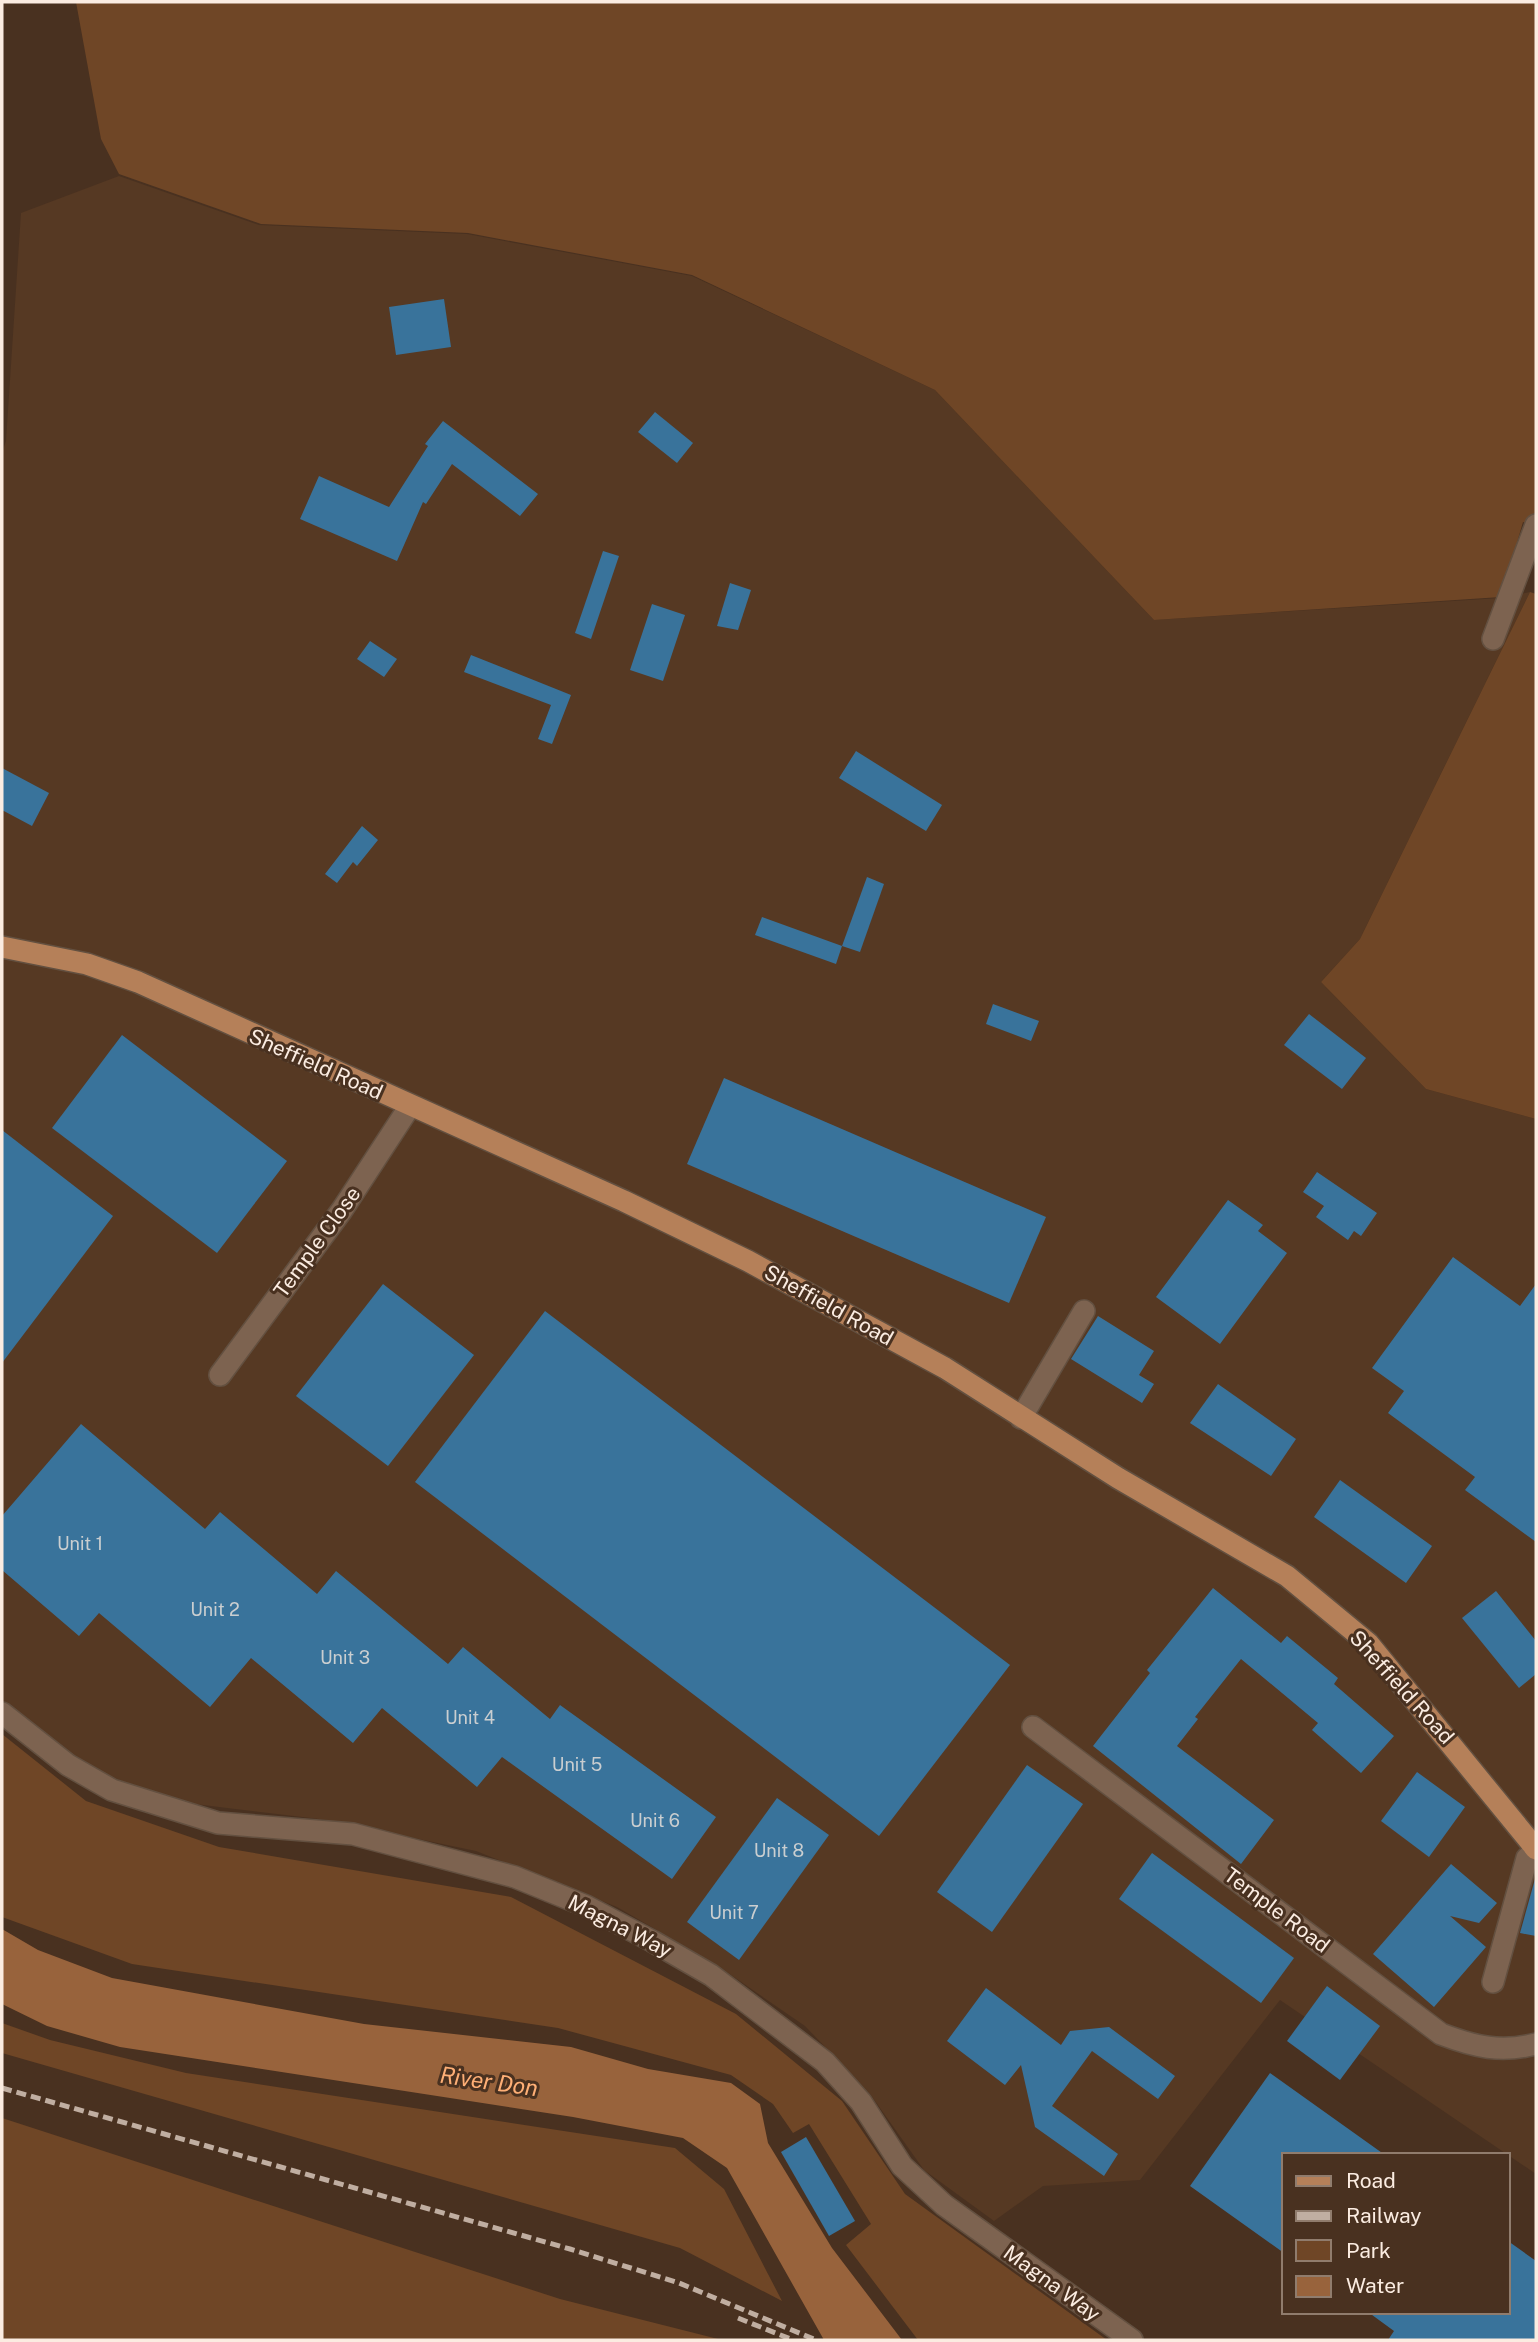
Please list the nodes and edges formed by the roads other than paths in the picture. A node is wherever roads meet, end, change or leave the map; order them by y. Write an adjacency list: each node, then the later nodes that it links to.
1 (1536, 525): 2 (street)
2 (1493, 639)
3 (2, 947): 4 (main road, Sheffield Road)
4 (410, 1107): 6 (street, Temple Close); 7 (main road, Sheffield Road)
5 (1084, 1311): 7 (street)
6 (220, 1375)
7 (1021, 1418): 10 (main road, Sheffield Road)
8 (2, 1713): 13 (street, Magna Way)
9 (1033, 1727): 12 (street, Temple Road)
10 (1536, 1849): 11 (street)
11 (1493, 1982)
12 (1536, 2044)
13 (1132, 2340)

